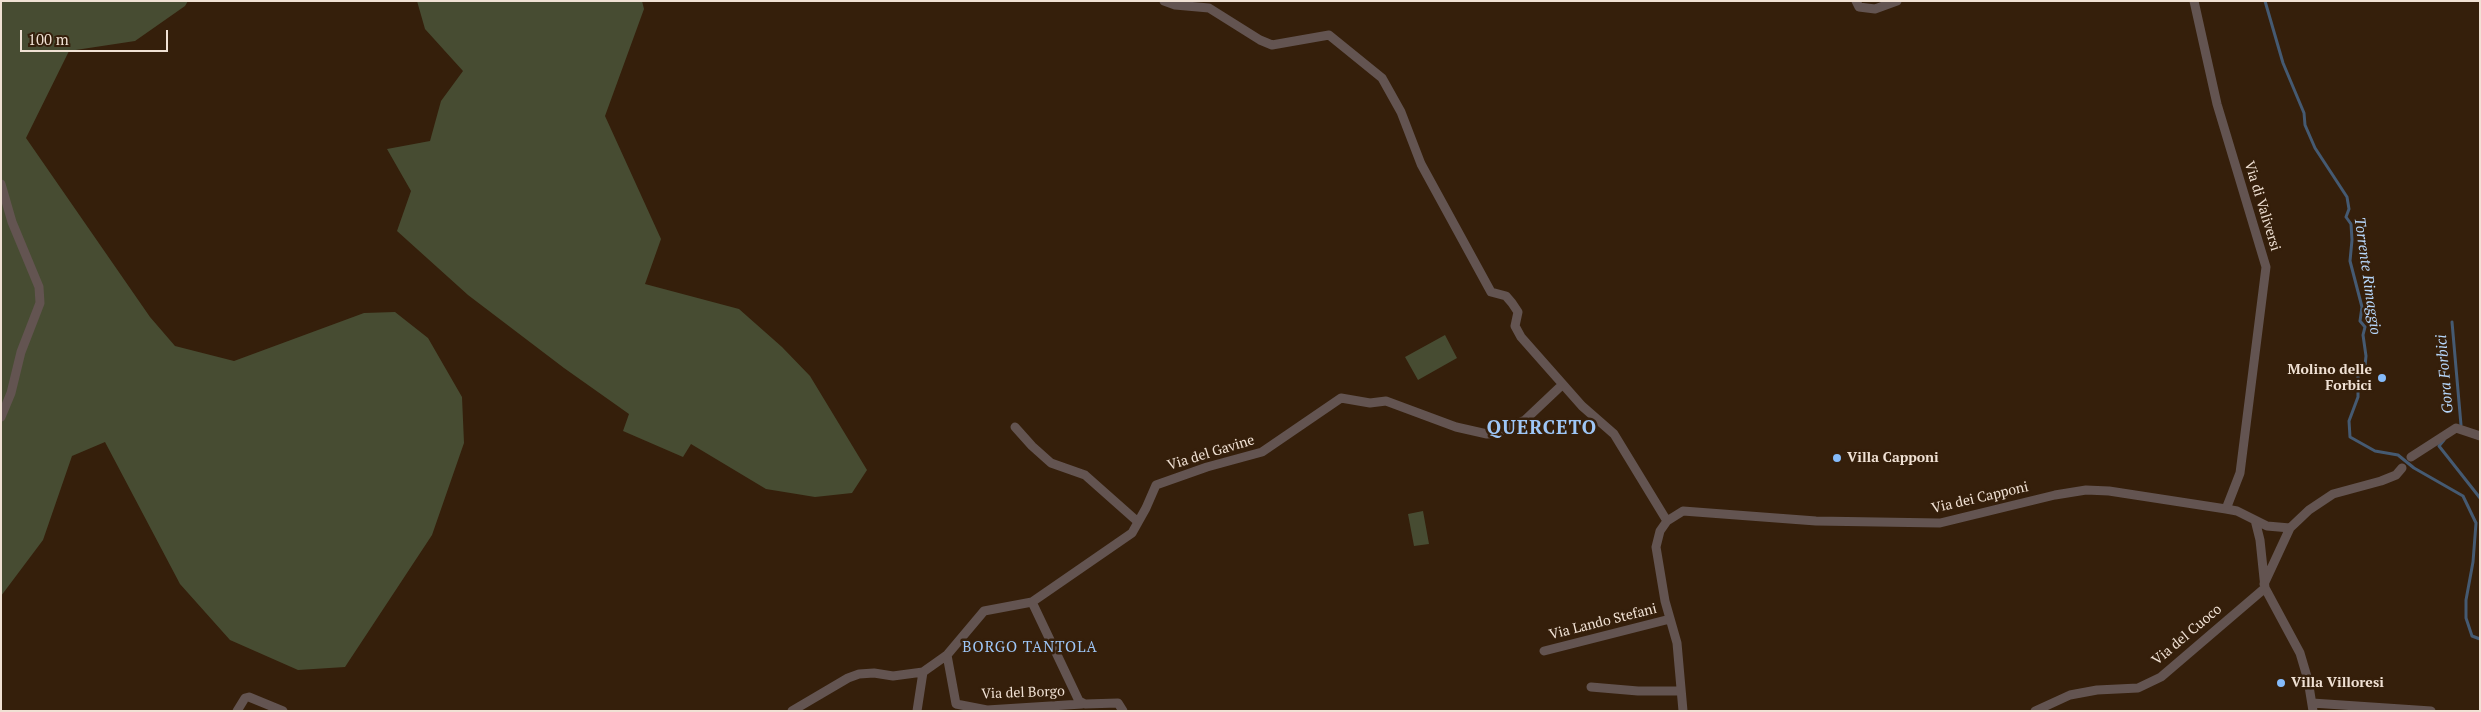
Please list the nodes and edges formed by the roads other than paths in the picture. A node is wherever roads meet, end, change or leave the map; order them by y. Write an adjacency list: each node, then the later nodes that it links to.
1 (1164, 1): 6 (street)
2 (1856, 1): 3 (street)
3 (1896, 1)
4 (2194, 1): 12 (street, Via di Valiversi)
5 (1, 184): 7 (street)
6 (1562, 386): 14 (street); 15 (street, Via del Gavine)
7 (1, 417)
8 (1015, 426): 15 (street)
9 (2480, 436): 10 (street)
10 (2411, 457)
11 (2402, 468): 16 (street)
12 (2226, 509): 13 (street, Via dei Capponi); 14 (street, Via dei Capponi)
13 (2255, 520): 16 (street, Via dei Capponi); 17 (street)
14 (1667, 521): 19 (street)
15 (1138, 522): 18 (street, Via del Gavine)
16 (2290, 528): 17 (street)
17 (2264, 586): 26 (street); 34 (street, Via del Cuoco)
18 (1032, 602): 21 (street); 25 (street)
19 (1670, 619): 20 (street, Via Lando Stefani); 24 (street)
20 (1544, 651)
21 (947, 655): 22 (street); 27 (street, Via del Borgo)
22 (923, 672): 30 (street); 31 (street)
23 (1591, 687): 24 (street)
24 (1681, 691): 33 (street)
25 (1082, 704): 27 (street, Via del Borgo); 32 (street, Via del Borgo)
26 (2313, 707): 35 (street)
27 (974, 710)
28 (237, 711): 29 (street)
29 (283, 711)
30 (792, 711)
31 (918, 711)
32 (1123, 711)
33 (1682, 711)
34 (2034, 711)
35 (2431, 711)

